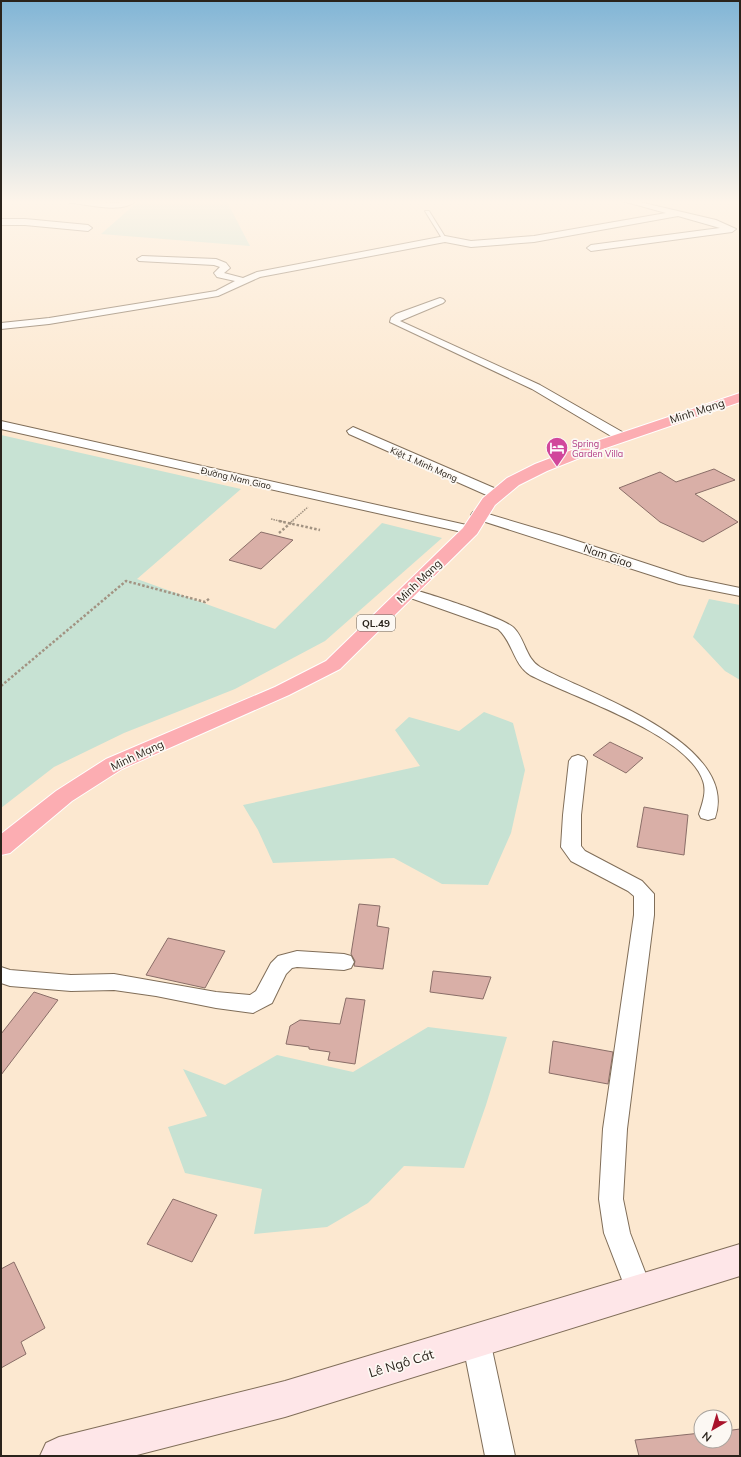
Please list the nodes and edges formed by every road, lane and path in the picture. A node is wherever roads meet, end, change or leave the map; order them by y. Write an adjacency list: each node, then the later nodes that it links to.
1 (226, 268): 3 (street)
2 (294, 268): 3 (street)
3 (245, 281): 5 (street)
4 (440, 301): 9 (street)
5 (1, 326)
6 (740, 397): 9 (highway, Minh Mạng / QL.49)
7 (1, 425): 11 (street, Đường Nam Giao)
8 (353, 431): 10 (street, Kiệt 1 Minh Mạng)
9 (620, 436): 10 (highway, Minh Mạng / QL.49)
10 (496, 494): 14 (highway, Minh Mạng / QL.49)
11 (320, 496): 13 (path); 14 (street, Đường Nam Giao)
12 (271, 518): 13 (path)
13 (290, 523): 15 (path); 16 (path)
14 (474, 523): 17 (highway, Minh Mạng / QL.49); 18 (street, Nam Giao)
15 (320, 530)
16 (279, 534)
17 (407, 592): 22 (street); 23 (highway, Minh Mạng / QL.49)
18 (740, 592)
19 (210, 598): 20 (path)
20 (1, 686)
21 (578, 761): 27 (street)
22 (708, 814)
23 (1, 847)
24 (344, 962): 25 (street)
25 (1, 975)
26 (740, 1260): 27 (street, Lê Ngô Cát)
27 (640, 1290): 28 (street, Lê Ngô Cát)
28 (476, 1340): 29 (street, Lê Ngô Cát); 30 (street)
29 (59, 1456)
30 (500, 1456)

